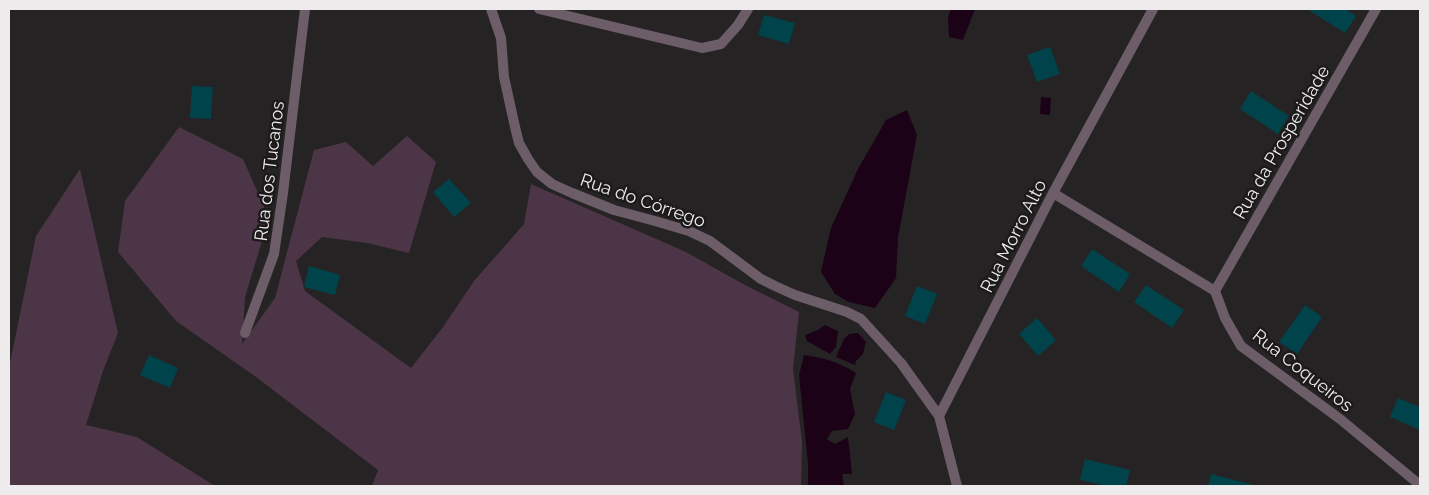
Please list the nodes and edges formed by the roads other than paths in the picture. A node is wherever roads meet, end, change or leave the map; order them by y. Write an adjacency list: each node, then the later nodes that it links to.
1 (305, 9): 9 (street, Rua dos Tucanos)
2 (492, 9): 10 (street, Rua do Córrego)
3 (539, 9): 4 (street)
4 (748, 9)
5 (1153, 9): 7 (street, Rua Morro Alto)
6 (1376, 9): 8 (street, Rua da Prosperidade)
7 (1053, 193): 8 (street); 10 (street, Rua Morro Alto)
8 (1215, 291): 11 (street, Rua Coqueiros)
9 (245, 333)
10 (939, 416): 12 (street)
11 (1420, 484)
12 (957, 486)

